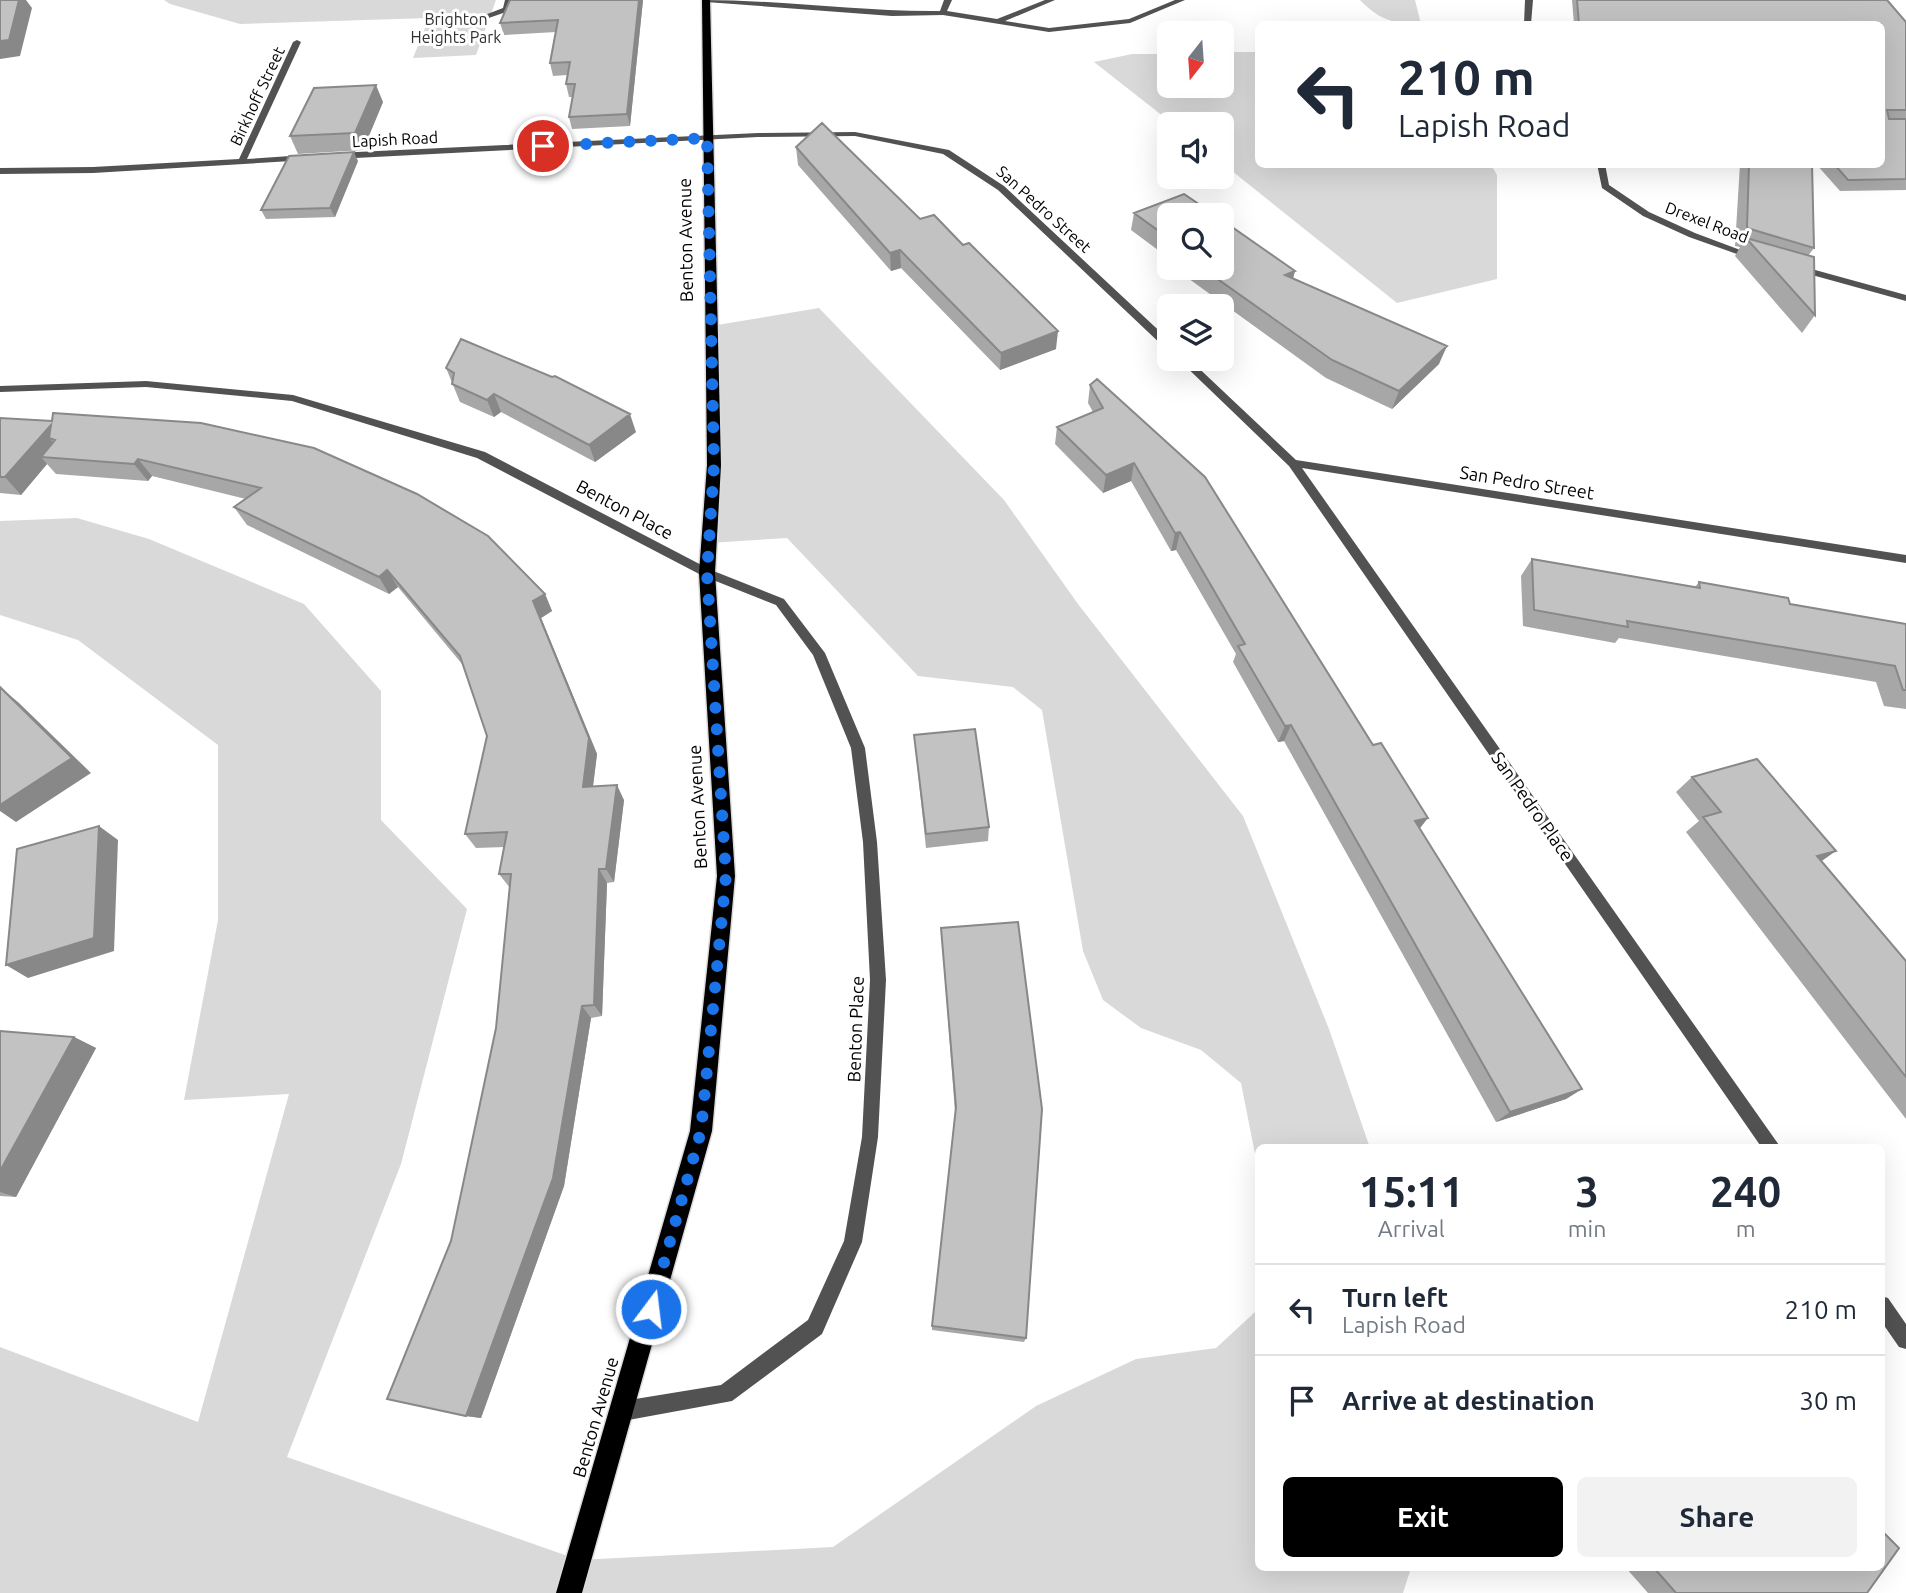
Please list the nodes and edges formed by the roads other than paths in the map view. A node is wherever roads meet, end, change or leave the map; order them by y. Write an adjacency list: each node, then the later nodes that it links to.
1 (509, 0): 8 (street)
2 (706, 0): 7 (street); 12 (main road, Benton Avenue)
3 (948, 0): 7 (street)
4 (1051, 0): 10 (street)
5 (1181, 0): 10 (street)
6 (1529, 0): 9 (street)
7 (943, 13): 10 (street)
8 (480, 20)
9 (1528, 21)
10 (998, 22)
11 (297, 42): 15 (street, Birkhoff Street)
12 (707, 138): 13 (street, Lapish Road); 21 (street, San Pedro Street); 26 (main road, Benton Avenue)
13 (324, 157)
14 (310, 158): 15 (street)
15 (242, 161): 17 (street)
16 (1602, 168): 18 (street, Drexel Road)
17 (0, 171)
18 (1762, 259)
19 (1788, 266): 20 (street)
20 (1906, 298)
21 (1157, 335)
22 (1195, 371): 24 (street)
23 (0, 389): 26 (street, Benton Place)
24 (1293, 463): 25 (street, San Pedro Street); 27 (street, San Pedro Place)
25 (1906, 559)
26 (707, 573): 30 (main road, Benton Avenue); 30 (street, Benton Place)
27 (1769, 1144)
28 (1885, 1311): 29 (street)
29 (1906, 1340)
30 (623, 1412): 31 (main road, Benton Avenue)
31 (569, 1593)

